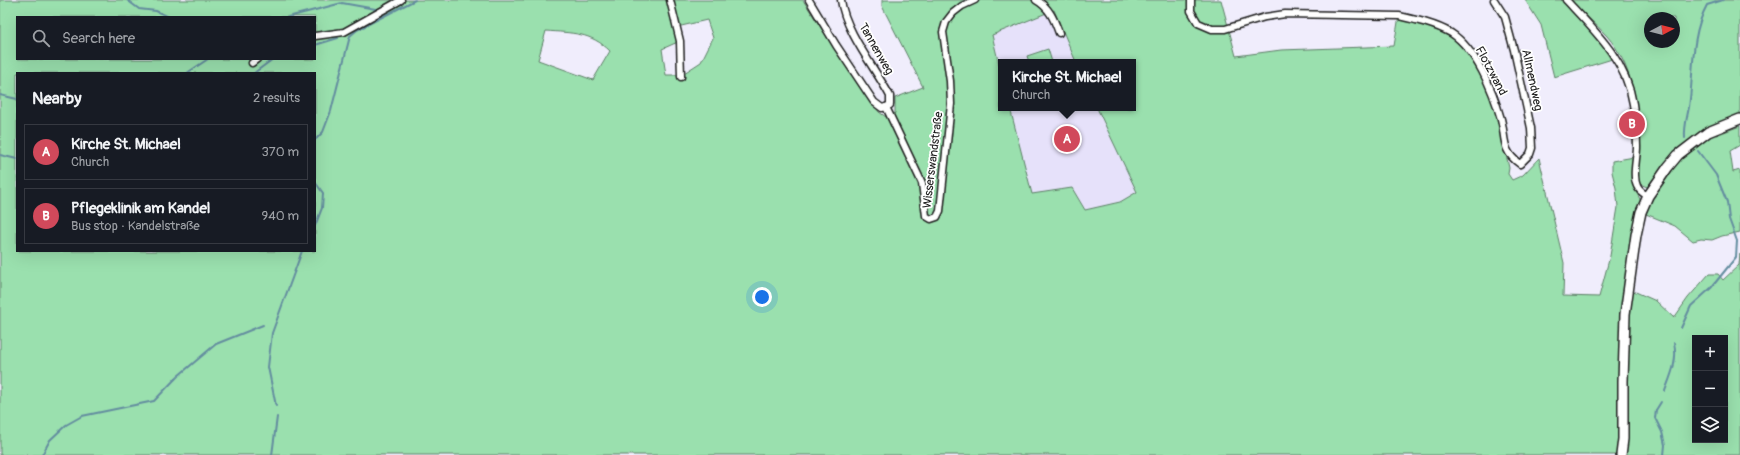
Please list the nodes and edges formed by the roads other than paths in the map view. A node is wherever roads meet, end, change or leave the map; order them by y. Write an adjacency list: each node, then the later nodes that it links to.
1 (401, 0): 11 (street)
2 (670, 0): 12 (street)
3 (809, 0): 13 (street)
4 (841, 0): 13 (street, Tannenweg)
5 (975, 0): 13 (street, Wisserswandstraße)
6 (1036, 0): 10 (street)
7 (1191, 0): 15 (street, Flotzwand)
8 (1494, 0): 15 (street, Allmendweg)
9 (1566, 0): 16 (street)
10 (1059, 33)
11 (316, 36)
12 (681, 77)
13 (886, 107)
14 (1740, 119): 16 (street)
15 (1520, 164)
16 (1648, 196): 17 (street)
17 (1621, 455)

